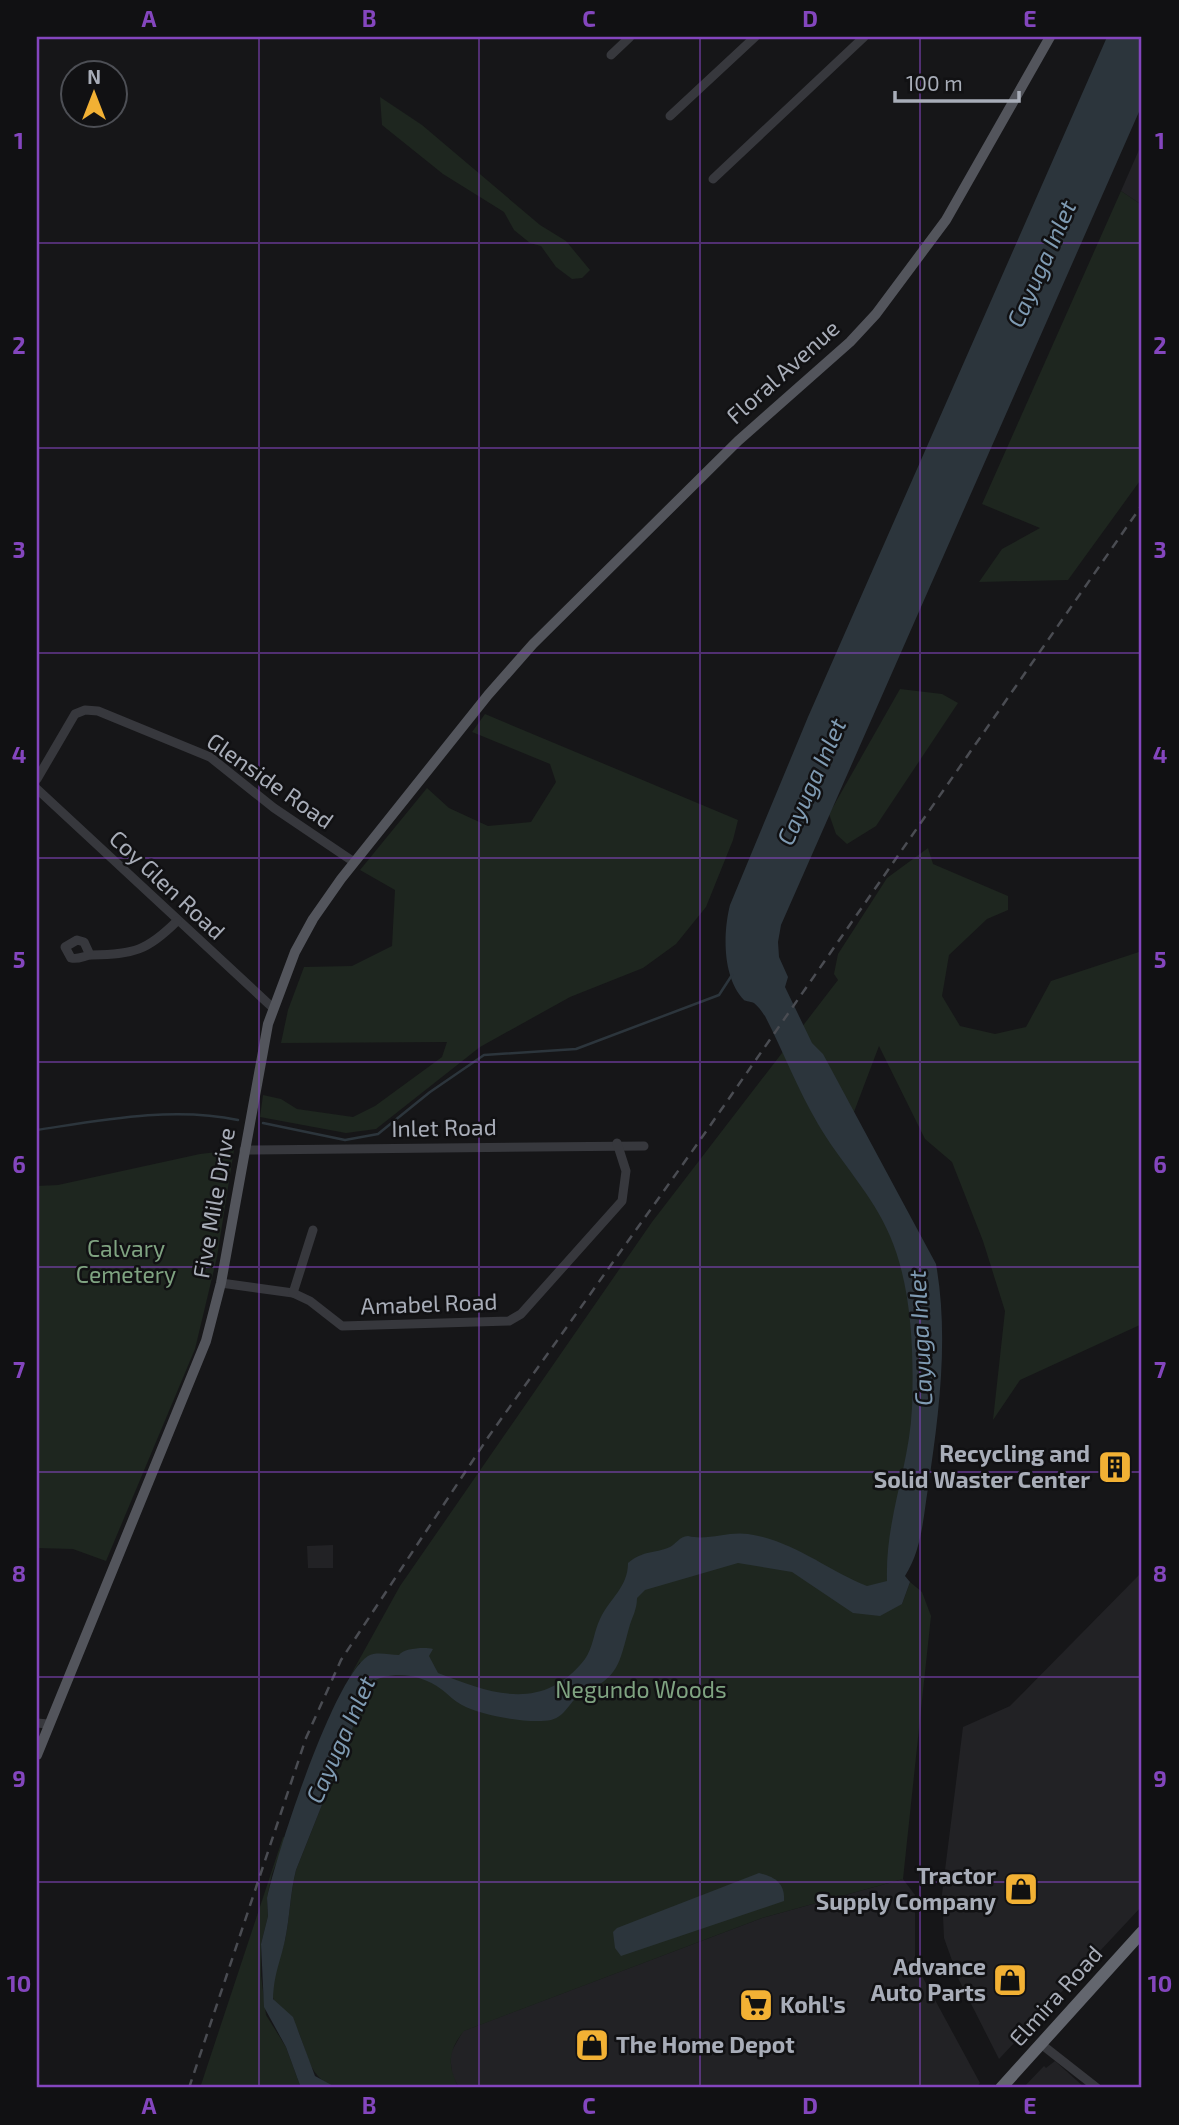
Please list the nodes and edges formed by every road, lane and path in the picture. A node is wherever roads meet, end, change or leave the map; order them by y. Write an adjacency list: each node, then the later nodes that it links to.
1 (630, 37): 5 (street)
2 (755, 37): 6 (street)
3 (864, 37): 7 (street)
4 (1050, 37): 8 (main road, Floral Avenue)
5 (611, 55)
6 (670, 116)
7 (713, 179)
8 (488, 695): 11 (main road, Five Mile Drive)
9 (37, 779): 11 (street, Glenside Road)
10 (37, 789): 12 (street, Coy Glen Road)
11 (354, 863): 14 (main road, Five Mile Drive)
12 (177, 921): 13 (street); 14 (street, Coy Glen Road)
13 (90, 955)
14 (273, 1008): 17 (main road, Five Mile Drive)
15 (617, 1143): 16 (street, Inlet Road); 17 (street, Inlet Road); 20 (street, Amabel Road)
16 (645, 1146)
17 (244, 1150): 19 (main road, Five Mile Drive)
18 (313, 1230): 20 (street)
19 (221, 1283): 20 (street, Amabel Road); 21 (main road, Five Mile Drive)
20 (293, 1293)
21 (43, 1723): 22 (main road, Five Mile Drive)
22 (37, 1755)
23 (1142, 1932): 24 (highway, Elmira Road)
24 (1041, 2044): 25 (highway, Elmira Road); 26 (street)
25 (1001, 2088)
26 (1097, 2088)

